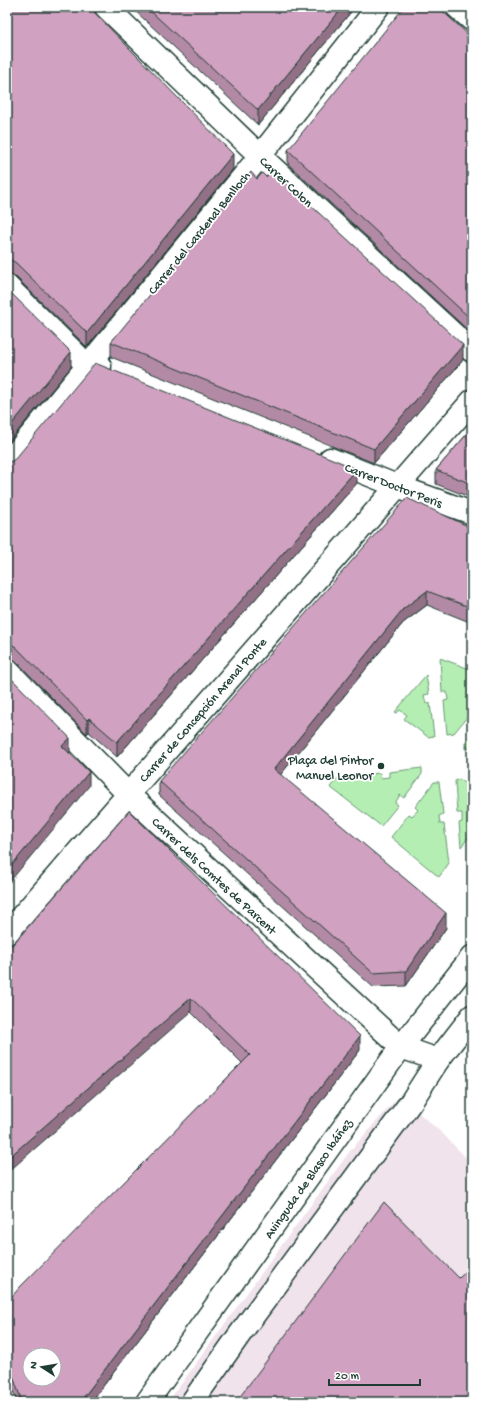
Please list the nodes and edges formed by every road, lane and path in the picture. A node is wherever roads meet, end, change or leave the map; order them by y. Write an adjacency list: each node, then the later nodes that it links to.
1 (106, 7): 5 (street, Carrer Colon)
2 (378, 7): 5 (street, Carrer del Cardenal Benlloch)
3 (458, 7): 4 (street)
4 (472, 20)
5 (260, 156): 7 (street, Carrer Colon); 8 (street, Carrer del Cardenal Benlloch)
6 (7, 286): 8 (street)
7 (472, 351)
8 (91, 362): 9 (street); 12 (street, Carrer del Cardenal Benlloch)
9 (120, 374)
10 (472, 401): 13 (street, Carrer de Concepción Arenal Ponte)
11 (310, 451): 13 (street, Carrer Doctor Peris)
12 (7, 464)
13 (398, 486): 14 (street, Carrer Doctor Peris); 16 (street, Carrer de Concepción Arenal Ponte)
14 (472, 513)
15 (7, 670): 16 (street, Carrer dels Comtes de Parcent)
16 (128, 794): 17 (street, Carrer de Concepción Arenal Ponte); 20 (street, Carrer dels Comtes de Parcent)
17 (7, 933)
18 (472, 957): 20 (street, Avinguda de Blasco Ibáñez)
19 (472, 1016): 21 (street)
20 (401, 1047): 21 (street, Carrer dels Comtes de Parcent); 22 (street, Avinguda de Blasco Ibáñez)
21 (438, 1060): 23 (street)
22 (147, 1402)
23 (192, 1402)

